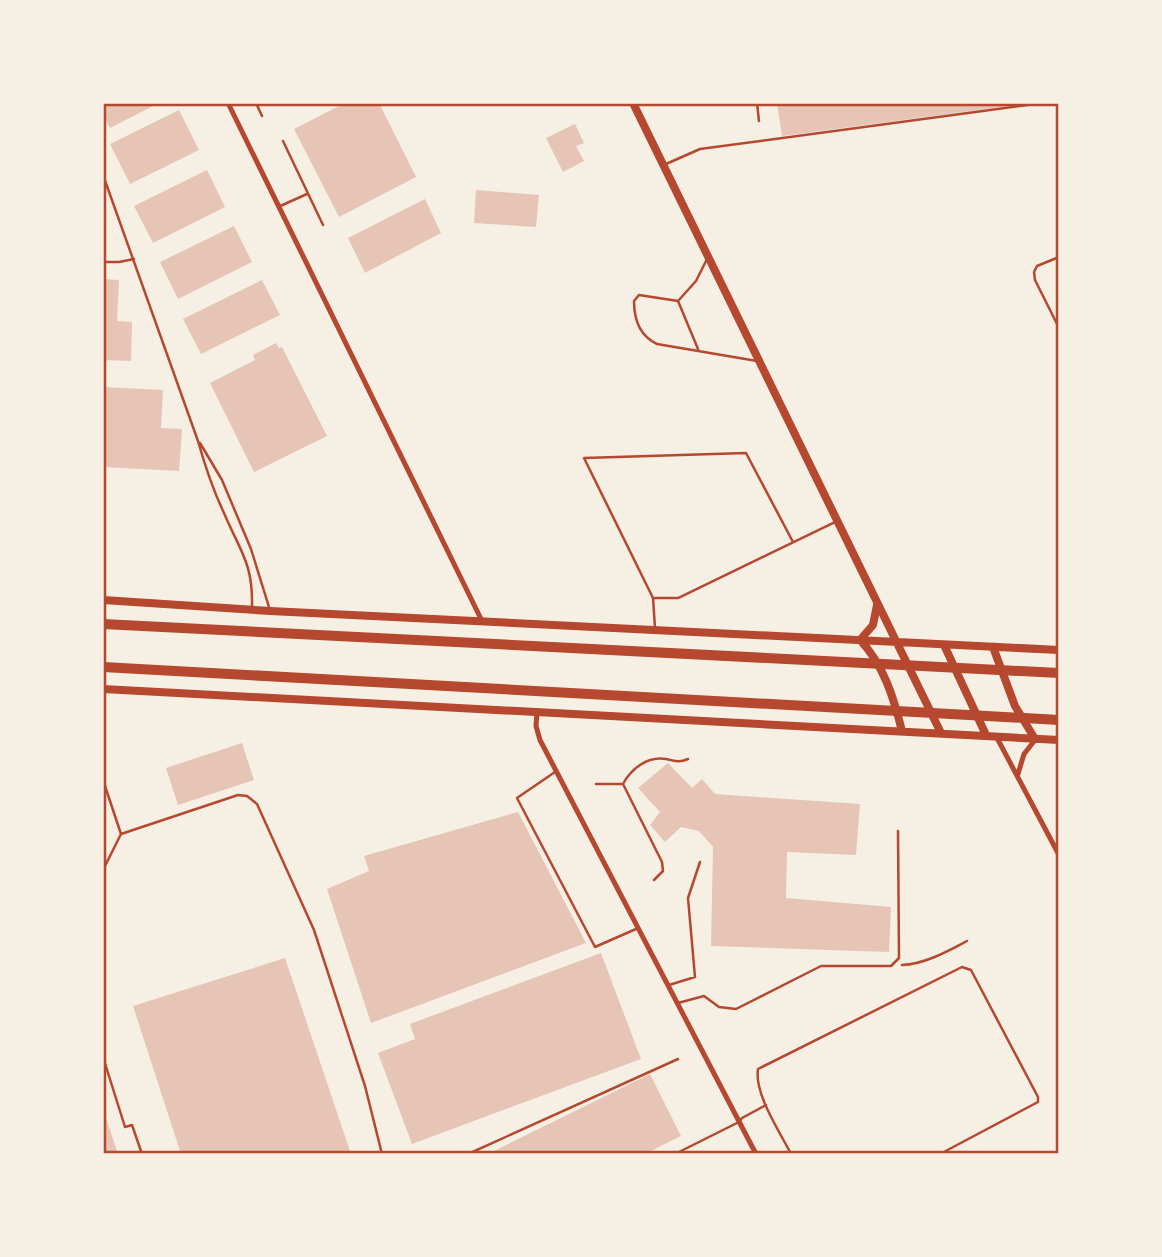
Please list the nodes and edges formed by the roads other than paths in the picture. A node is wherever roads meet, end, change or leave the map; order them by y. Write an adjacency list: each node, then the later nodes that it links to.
1 (228, 103): 12 (street)
2 (256, 103): 6 (lane)
3 (633, 103): 9 (main road)
4 (757, 103): 7 (lane)
5 (1042, 103): 9 (lane)
6 (262, 116)
7 (759, 121)
8 (283, 141): 11 (lane)
9 (664, 165): 14 (main road)
10 (103, 175): 16 (lane)
11 (309, 193): 12 (lane); 13 (lane)
12 (278, 207): 30 (street)
13 (323, 225)
14 (709, 256): 18 (lane); 21 (main road)
15 (1059, 257): 19 (lane)
16 (134, 259): 17 (lane); 22 (lane)
17 (103, 261)
18 (678, 301): 20 (lane); 20 (lane)
19 (1059, 328)
20 (698, 351): 21 (lane)
21 (760, 361): 23 (main road)
22 (198, 441): 28 (lane); 29 (lane)
23 (837, 521): 24 (lane); 27 (main road)
24 (793, 542): 25 (lane); 25 (lane)
25 (653, 598): 32 (lane)
26 (103, 600): 28 (main road)
27 (877, 605): 33 (main road); 34 (main road)
28 (252, 610): 29 (main road)
29 (270, 611): 30 (main road)
30 (482, 621): 32 (main road)
31 (103, 624): 39 (highway)
32 (655, 629): 33 (main road)
33 (860, 640): 34 (main road); 43 (main road)
34 (894, 641): 35 (main road); 44 (main road)
35 (944, 645): 36 (main road); 45 (main road)
36 (993, 647): 37 (main road); 47 (main road)
37 (1059, 650)
38 (103, 667): 42 (highway)
39 (1059, 673)
40 (103, 689): 41 (main road)
41 (537, 713): 43 (main road); 49 (street)
42 (1056, 720)
43 (902, 731): 44 (main road)
44 (941, 733): 45 (main road)
45 (986, 735): 46 (main road)
46 (996, 736): 47 (main road); 50 (street)
47 (1035, 739): 48 (main road); 50 (street)
48 (1059, 740)
49 (557, 771): 57 (street); 57 (lane)
50 (1018, 774): 54 (street)
51 (103, 780): 53 (lane)
52 (898, 831): 59 (lane)
53 (121, 834): 56 (lane); 65 (lane)
54 (1059, 855)
55 (700, 862): 58 (lane)
56 (103, 870)
57 (639, 927): 58 (street)
58 (669, 985): 59 (street)
59 (678, 1003): 63 (street)
60 (103, 1057): 64 (lane)
61 (678, 1059): 66 (lane)
62 (766, 1105): 63 (lane); 69 (lane); 70 (lane)
63 (740, 1122): 67 (lane); 68 (street)
64 (142, 1154)
65 (382, 1154)
66 (468, 1154)
67 (675, 1154)
68 (756, 1154)
69 (791, 1154)
70 (940, 1154)

